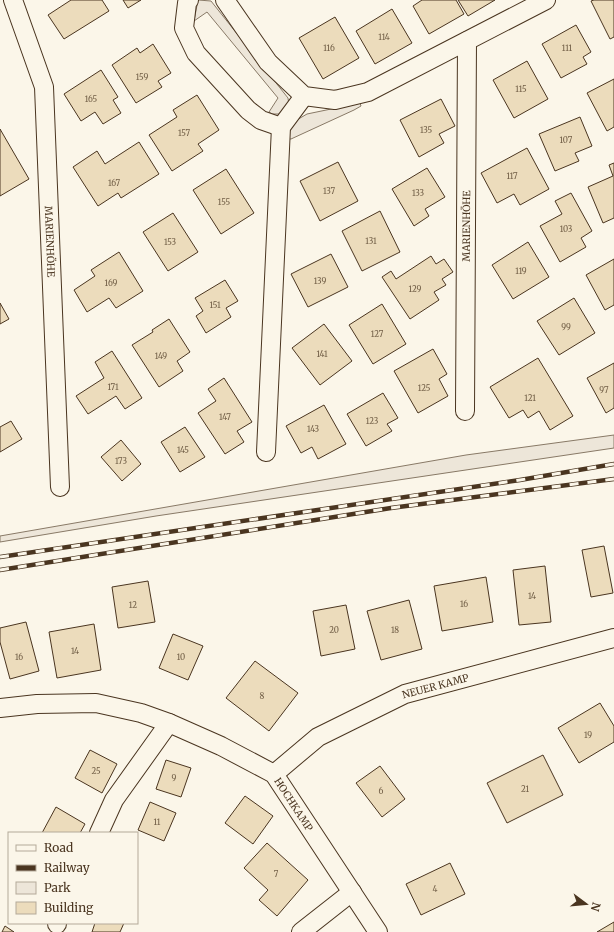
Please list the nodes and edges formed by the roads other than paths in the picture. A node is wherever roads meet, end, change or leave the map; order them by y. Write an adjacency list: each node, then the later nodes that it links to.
1 (13, 0): 10 (street, MARIENHÖHE)
2 (189, 0): 7 (street)
3 (225, 0): 6 (street)
4 (546, 0): 5 (street)
5 (467, 40): 6 (street); 8 (street, MARIENHÖHE)
6 (304, 96): 7 (street)
7 (280, 127): 9 (street)
8 (465, 411)
9 (266, 452)
10 (60, 488)
11 (614, 638): 14 (street, NEUER KAMP)
12 (0, 708): 13 (street, HOCHKAMP)
13 (169, 723): 14 (street, HOCHKAMP); 15 (street)
14 (274, 774): 16 (street, HOCHKAMP)
15 (99, 832)
16 (352, 892): 17 (street); 18 (street, HOCHKAMP)
17 (301, 932)
18 (378, 932)

